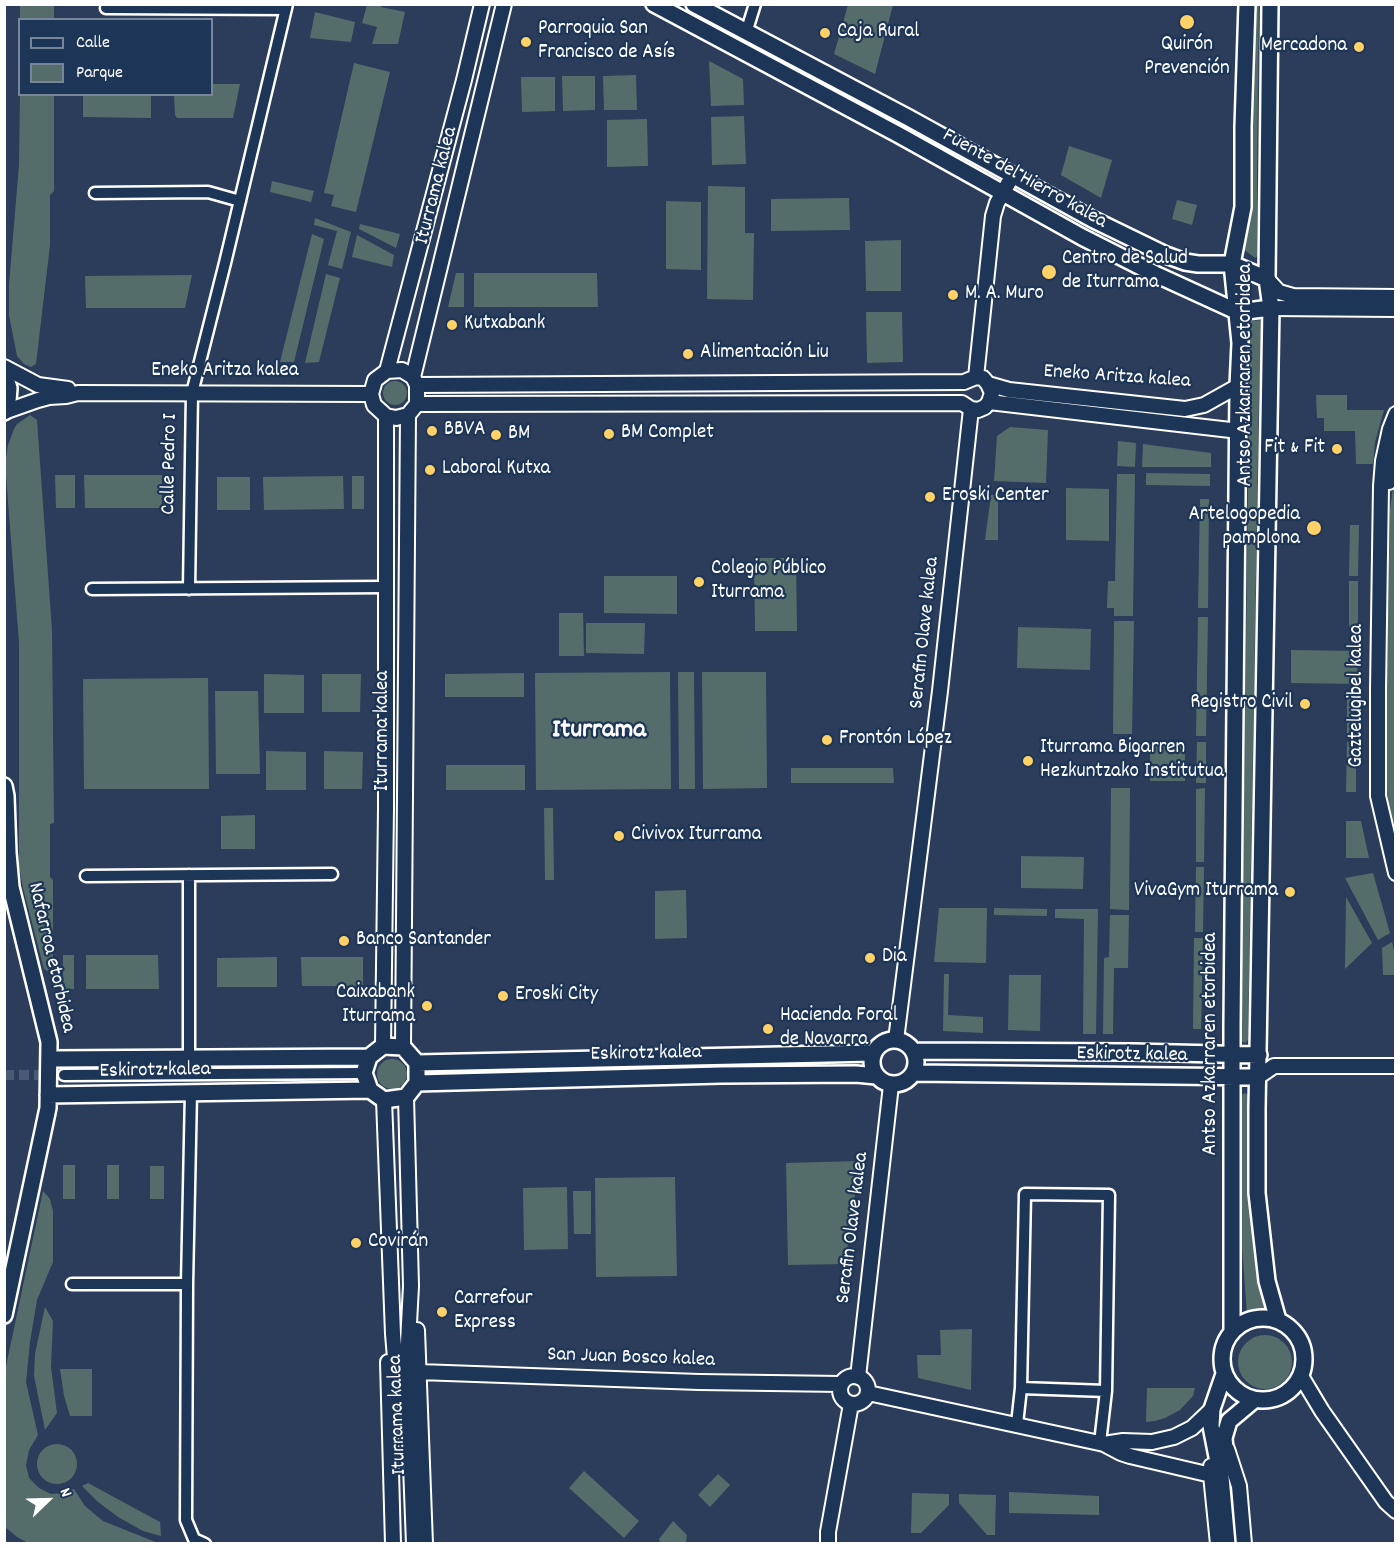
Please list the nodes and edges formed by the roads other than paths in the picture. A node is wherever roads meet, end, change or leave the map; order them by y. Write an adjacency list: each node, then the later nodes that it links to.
1 (482, 4): 22 (street, Iturrama kalea)
2 (504, 4): 24 (street, Iturrama kalea)
3 (654, 4): 12 (main road, Fuente del Hierro kalea)
4 (694, 4): 10 (main road, Fuente del Hierro kalea)
5 (755, 4): 10 (street)
6 (1247, 4): 15 (main road, Antso Azkarraren etorbidea)
7 (1270, 4): 16 (main road, Antso Azkarraren etorbidea)
8 (287, 7): 9 (street, Calle Pedro I); 14 (street, Calle Pedro I)
9 (106, 8)
10 (746, 33): 11 (main road, Fuente del Hierro kalea)
11 (1013, 175): 12 (street); 15 (main road, Fuente del Hierro kalea)
12 (1003, 192): 20 (main road, Fuente del Hierro kalea); 25 (street)
13 (95, 193): 14 (street)
14 (240, 201): 28 (street, Calle Pedro I)
15 (1232, 264): 16 (main road, Fuente del Hierro kalea); 20 (main road, Antso Azkarraren etorbidea)
16 (1267, 279): 17 (street, Fuente del Hierro kalea); 18 (main road, Antso Azkarraren etorbidea)
17 (1395, 297)
18 (1271, 308): 19 (street); 20 (main road); 53 (main road, Antso Azkarraren etorbidea)
19 (1395, 309)
20 (1238, 312): 26 (main road, Antso Azkarraren etorbidea)
21 (4, 367): 27 (street, Eneko Aritza kalea)
22 (387, 371): 24 (street); 29 (street)
23 (4, 372): 33 (main road)
24 (415, 381): 25 (street, Eneko Aritza kalea); 32 (street)
25 (976, 381): 26 (street, Eneko Aritza kalea); 30 (street); 31 (street)
26 (1238, 386): 36 (main road, Antso Azkarraren etorbidea)
27 (78, 393): 28 (street, Eneko Aritza kalea); 33 (street, Eneko Aritza kalea)
28 (192, 393): 29 (street, Eneko Aritza kalea); 41 (street, Calle Pedro I)
29 (371, 393): 35 (street)
30 (989, 402): 31 (street); 36 (street, Eneko Aritza kalea)
31 (967, 406): 32 (street); 47 (street, Serafin Olave kalea)
32 (412, 409): 35 (street); 49 (street, Iturrama kalea)
33 (4, 412)
34 (1395, 414): 38 (street, Gaztelugibel kalea)
35 (386, 416): 39 (street, Iturrama kalea)
36 (1239, 431): 52 (main road, Antso Azkarraren etorbidea)
37 (1395, 451): 38 (street, Gaztelugibel kalea)
38 (1381, 516): 43 (street, Gaztelugibel kalea)
39 (386, 587): 41 (street); 48 (street, Iturrama kalea)
40 (92, 589): 41 (street)
41 (189, 589)
42 (4, 786): 56 (main road, Nafarroa etorbidea)
43 (1395, 873)
44 (332, 874): 45 (street)
45 (189, 875): 46 (street); 55 (street)
46 (86, 876)
47 (896, 1040): 50 (main road); 51 (main road)
48 (383, 1046): 49 (main road); 54 (main road)
49 (403, 1047): 57 (main road)
50 (914, 1051): 52 (main road, Eskirotz kalea); 61 (main road)
51 (873, 1053): 57 (main road, Eskirotz kalea); 63 (main road)
52 (1232, 1053): 53 (main road, Eskirotz kalea); 65 (main road, Antso Azkarraren etorbidea)
53 (1259, 1055): 58 (street); 64 (main road, Antso Azkarraren etorbidea)
54 (369, 1057): 55 (main road, Eskirotz kalea); 60 (main road)
55 (189, 1058): 56 (main road, Eskirotz kalea)
56 (49, 1059): 70 (main road, Nafarroa etorbidea)
57 (417, 1063): 66 (main road)
58 (1274, 1066): 59 (street); 64 (street)
59 (1395, 1066)
60 (364, 1073): 62 (street, Eskirotz kalea); 68 (main road)
61 (914, 1073): 65 (main road, Eskirotz kalea); 67 (main road)
62 (64, 1075)
63 (876, 1076): 66 (main road, Eskirotz kalea); 67 (main road)
64 (1258, 1077): 65 (main road, Eskirotz kalea); 77 (main road, Antso Azkarraren etorbidea)
65 (1232, 1078): 78 (main road, Antso Azkarraren etorbidea)
66 (417, 1083): 71 (main road)
67 (891, 1085): 83 (street, Serafin Olave kalea)
68 (370, 1090): 69 (main road, Eskirotz kalea); 72 (main road)
69 (191, 1092): 70 (main road, Eskirotz kalea); 74 (street)
70 (48, 1095): 76 (main road, Nafarroa etorbidea)
71 (406, 1097): 72 (main road); 75 (street, Iturrama kalea)
72 (384, 1100): 79 (street, Iturrama kalea)
73 (72, 1284): 74 (street)
74 (187, 1284): 96 (street)
75 (411, 1286): 80 (street, Iturrama kalea); 99 (street, Iturrama kalea)
76 (4, 1315)
77 (1278, 1320): 78 (main road); 82 (main road)
78 (1232, 1330): 81 (main road)
79 (393, 1334): 97 (street, Iturrama kalea); 98 (street, Iturrama kalea)
80 (419, 1372): 84 (street, San Juan Bosco kalea); 100 (street, Iturrama kalea)
81 (1224, 1374): 88 (main road); 90 (main road)
82 (1301, 1376): 88 (main road); 95 (street)
83 (858, 1377): 84 (street); 87 (street)
84 (841, 1384): 89 (street)
85 (1021, 1388): 86 (street); 86 (street); 91 (street)
86 (1106, 1391): 93 (street)
87 (868, 1393): 89 (street); 91 (street)
88 (1254, 1400): 92 (main road)
89 (851, 1404): 101 (street)
90 (1212, 1409): 92 (main road); 93 (street)
91 (1017, 1424): 93 (street)
92 (1218, 1438): 94 (street); 103 (main road); 104 (main road); 105 (street)
93 (1102, 1443): 94 (street)
94 (1211, 1474): 102 (street)
95 (1395, 1511)
96 (205, 1544)
97 (393, 1544)
98 (406, 1544)
99 (414, 1544)
100 (425, 1544)
101 (828, 1544)
102 (1218, 1544)
103 (1227, 1544)
104 (1234, 1544)
105 (1244, 1544)

